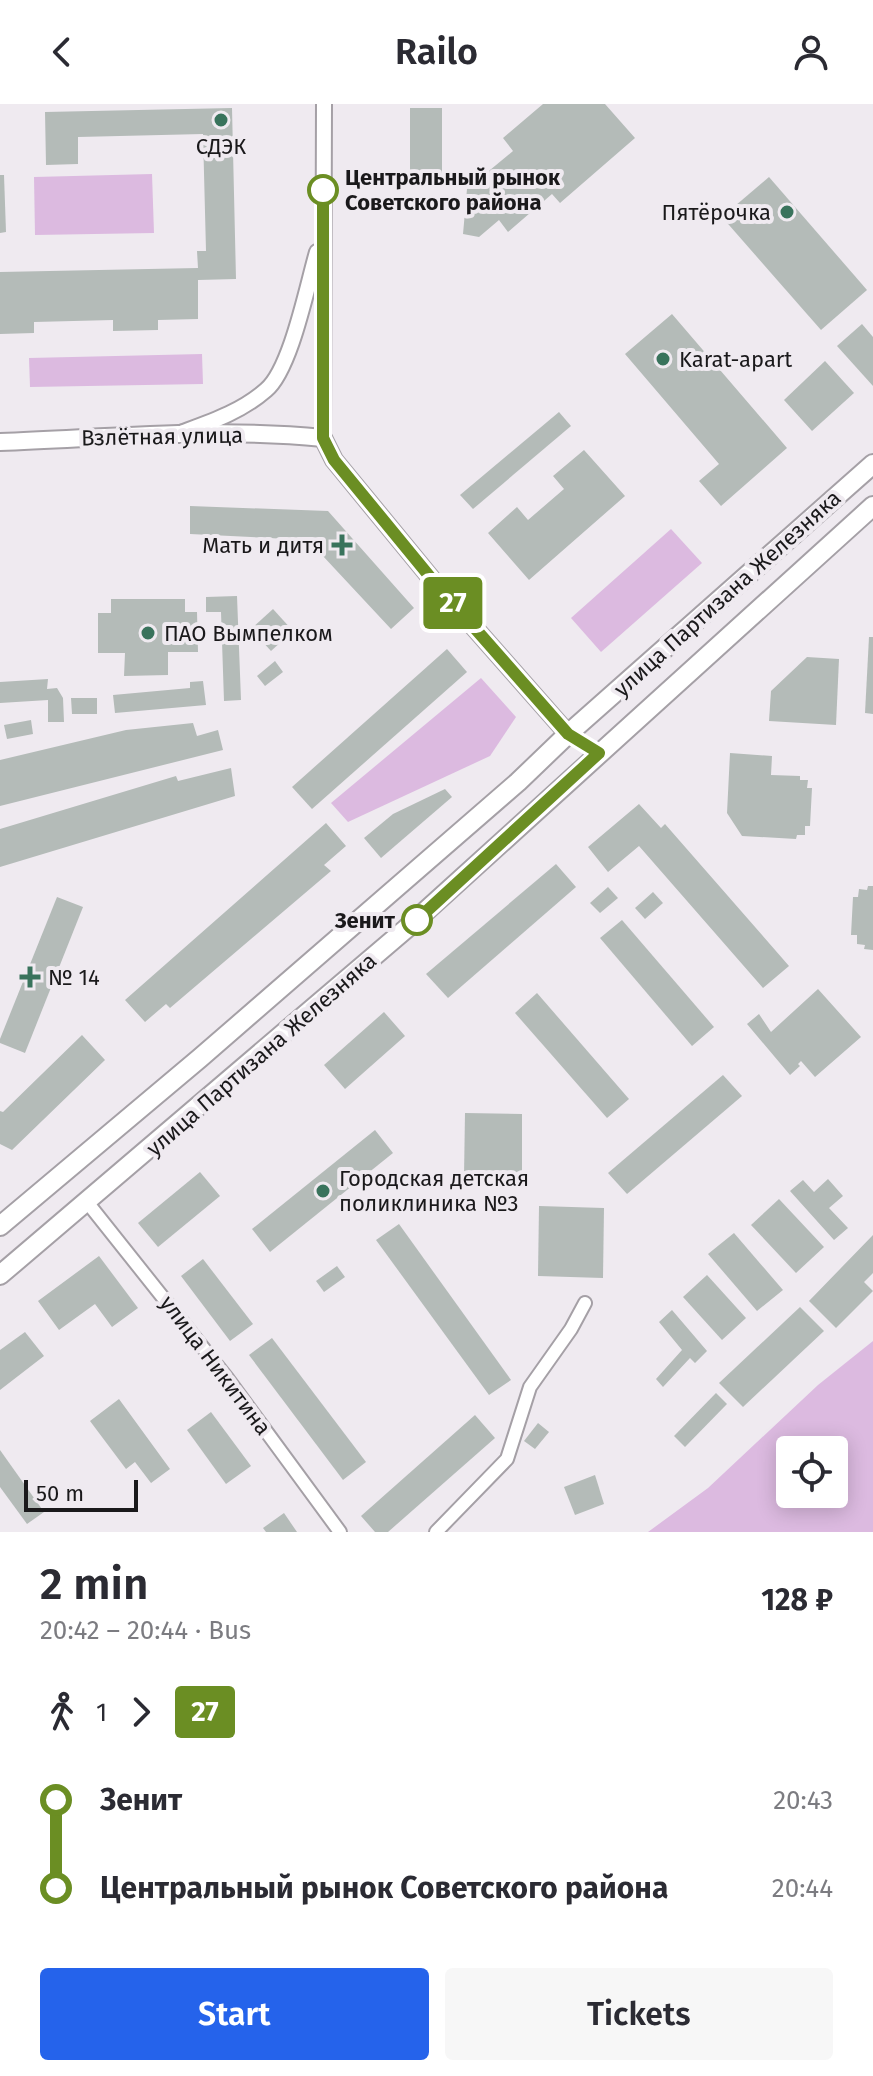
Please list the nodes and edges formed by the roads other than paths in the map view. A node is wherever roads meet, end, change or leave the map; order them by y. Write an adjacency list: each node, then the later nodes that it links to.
1 (324, 104): 2 (street)
2 (322, 236): 3 (street); 4 (street)
3 (183, 432): 4 (main road, Взлётная улица); 5 (main road, Взлётная улица)
4 (323, 438): 8 (main road)
5 (0, 442)
6 (873, 464): 8 (main road, улица Партизана Железняка)
7 (873, 506): 9 (main road, улица Партизана Железняка)
8 (568, 734): 9 (main road); 11 (main road, улица Партизана Железняка)
9 (599, 753): 10 (main road, улица Партизана Железняка)
10 (87, 1202): 12 (main road, улица Партизана Железняка); 14 (street, улица Никитина)
11 (0, 1226)
12 (0, 1275)
13 (585, 1303): 15 (street)
14 (340, 1532)
15 (436, 1532)

